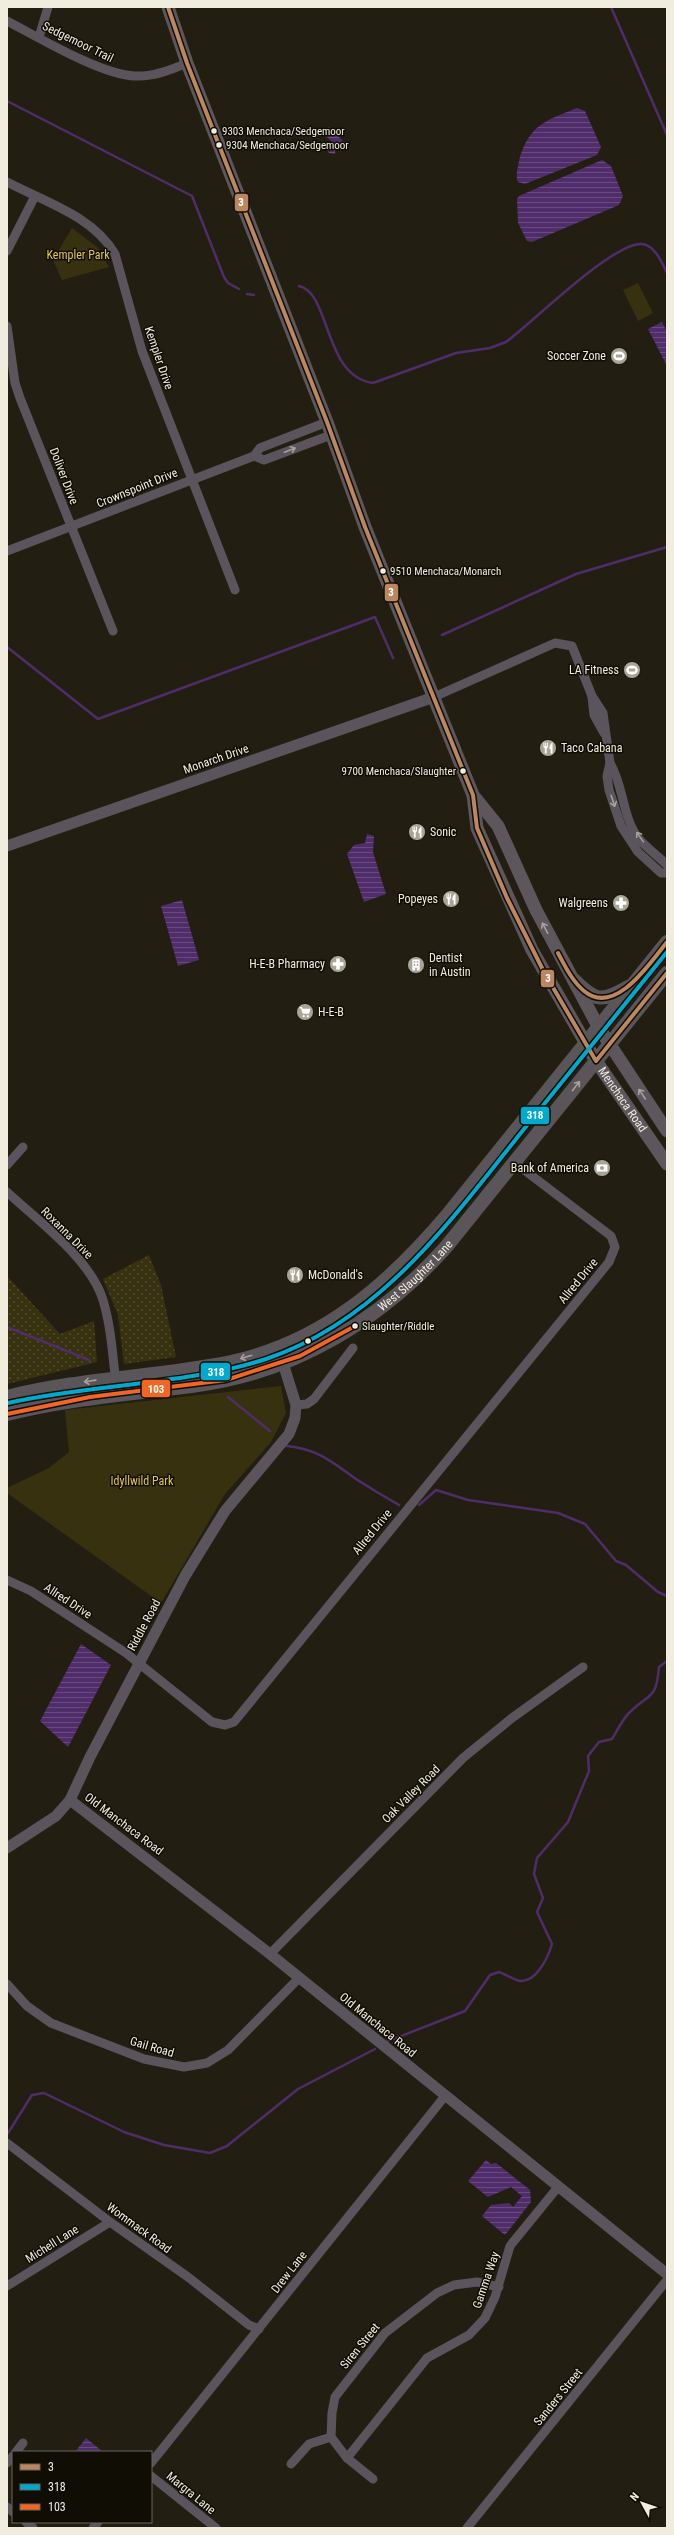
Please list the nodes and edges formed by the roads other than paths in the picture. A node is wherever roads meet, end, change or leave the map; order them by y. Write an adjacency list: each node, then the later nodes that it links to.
1 (48, 7): 4 (street)
2 (168, 7): 5 (main road, Menchaca Road)
3 (7, 21): 4 (street, Sedgemoor Trail)
4 (39, 37): 5 (street, Sedgemoor Trail)
5 (187, 63): 10 (main road, Menchaca Road)
6 (7, 182): 7 (street, Kempler Drive)
7 (34, 196): 8 (street); 13 (street, Kempler Drive)
8 (7, 251)
9 (7, 326): 14 (street, Doliver Drive)
10 (327, 422): 11 (main road, Menchaca Road); 12 (street, Crownspoint Drive)
11 (331, 435): 12 (street, Crownspoint Drive, one-way to 11); 18 (main road, Menchaca Road)
12 (254, 456): 13 (street, Crownspoint Drive)
13 (192, 479): 14 (street, Crownspoint Drive); 16 (street, Kempler Drive)
14 (71, 527): 15 (street, Crownspoint Drive); 17 (street, Doliver Drive)
15 (7, 551)
16 (235, 590)
17 (113, 631)
18 (434, 697): 19 (street); 20 (main road, Menchaca Road); 21 (street, Monarch Drive)
19 (610, 763): 22 (street, one-way to 19); 23 (street, one-way to 23)
20 (473, 795): 26 (main road, Menchaca Road, one-way to 20); 29 (main road, Menchaca Road)
21 (7, 846)
22 (667, 865)
23 (667, 873)
24 (667, 942): 27 (main road, West Slaughter Lane)
25 (667, 973): 30 (main road, West Slaughter Lane)
26 (574, 980): 27 (main road); 28 (main road, Menchaca Road)
27 (633, 984): 28 (main road, West Slaughter Lane)
28 (599, 1028): 29 (main road, West Slaughter Lane); 30 (main road, Menchaca Road)
29 (586, 1043): 31 (main road, Menchaca Road); 38 (main road, West Slaughter Lane)
30 (609, 1045): 31 (main road, West Slaughter Lane); 32 (main road, Menchaca Road, one-way to 30)
31 (596, 1061): 34 (main road, West Slaughter Lane, one-way to 31); 35 (main road, Menchaca Road)
32 (667, 1131)
33 (23, 1147): 36 (street)
34 (515, 1163): 39 (main road, West Slaughter Lane); 49 (street, Allred Drive)
35 (667, 1164)
36 (7, 1165)
37 (7, 1192): 43 (street, Roxanna Drive)
38 (449, 1213): 39 (main road); 40 (main road, West Slaughter Lane)
39 (446, 1247): 42 (main road, West Slaughter Lane)
40 (283, 1346): 42 (street, Riddle Road); 43 (main road, West Slaughter Lane, one-way to 43)
41 (354, 1348): 46 (street)
42 (283, 1363): 44 (main road, West Slaughter Lane); 46 (street, Riddle Road)
43 (115, 1378): 44 (street, Roxanna Drive); 45 (main road, West Slaughter Lane, one-way to 45)
44 (117, 1393): 47 (main road, West Slaughter Lane)
45 (7, 1397)
46 (296, 1405): 49 (street, Riddle Road)
47 (7, 1414)
48 (7, 1580): 49 (street, Allred Drive)
49 (139, 1663): 51 (street, Riddle Road)
50 (583, 1667): 53 (street, Oak Valley Road)
51 (70, 1800): 52 (street, Riddle Road); 53 (street, Old Manchaca Road)
52 (7, 1848)
53 (270, 1954): 54 (street, Old Manchaca Road)
54 (299, 1978): 55 (street, Gail Road); 56 (street, Old Manchaca Road)
55 (7, 1984)
56 (445, 2096): 58 (street, Old Manchaca Road); 64 (street, Drew Lane)
57 (7, 2143): 59 (street, Wommack Road)
58 (558, 2187): 60 (street, Old Manchaca Road); 63 (street, Gamma Way)
59 (110, 2222): 62 (street, Michell Lane); 64 (street, Wommack Road)
60 (667, 2274)
61 (667, 2280): 74 (street, Sanders Street)
62 (7, 2286)
63 (499, 2287): 65 (street, Siren Street); 68 (street, Gamma Way)
64 (259, 2329): 69 (street, Drew Lane)
65 (331, 2437): 68 (street); 70 (street)
66 (23, 2443): 67 (street)
67 (17, 2451)
68 (347, 2458): 72 (street)
69 (152, 2462)
70 (292, 2464)
71 (152, 2477): 73 (street, Margra Lane)
72 (373, 2479)
73 (216, 2528)
74 (467, 2528)

